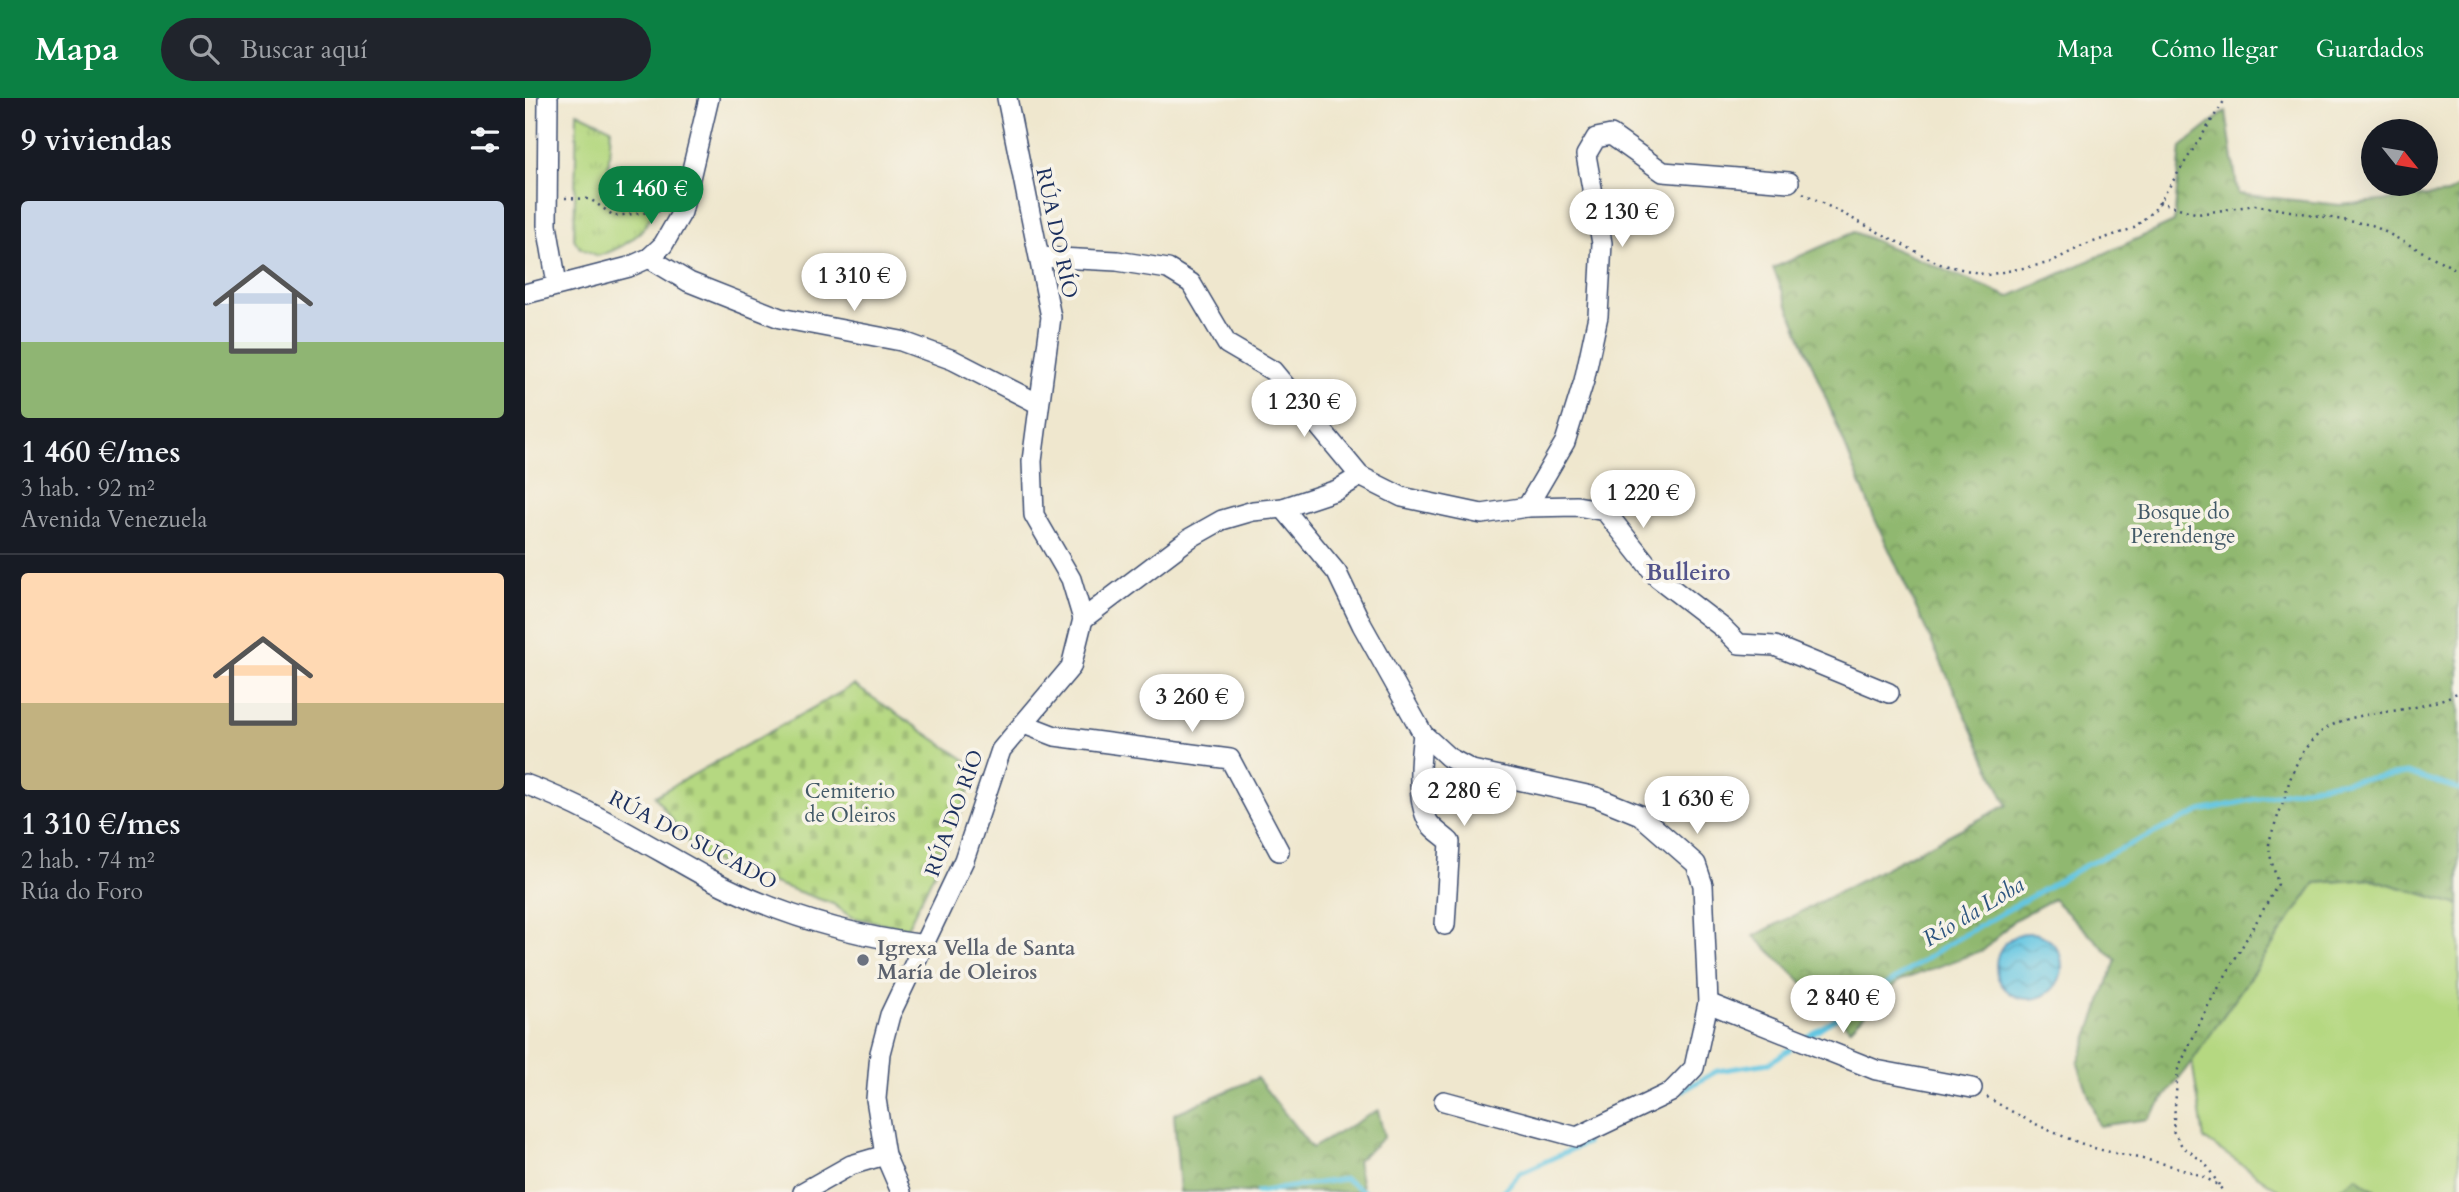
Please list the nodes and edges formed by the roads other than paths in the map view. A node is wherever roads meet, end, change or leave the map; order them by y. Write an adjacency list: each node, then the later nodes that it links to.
1 (548, 98): 7 (street)
2 (1007, 98): 5 (street, RÚA DO RÍO)
3 (707, 99): 6 (street)
4 (1789, 183): 11 (street)
5 (1040, 257): 9 (street, RÚA DO RÍO); 10 (street)
6 (649, 258): 7 (street); 9 (street)
7 (557, 284): 8 (street)
8 (525, 294)
9 (1039, 404): 13 (street, RÚA DO RÍO)
10 (1360, 475): 11 (street); 12 (street)
11 (1527, 507): 14 (street)
12 (1283, 509): 13 (street); 16 (street)
13 (1083, 619): 15 (street, RÚA DO RÍO)
14 (1889, 693)
15 (1024, 724): 18 (street); 20 (street, RÚA DO RÍO)
16 (1423, 734): 19 (street); 21 (street)
17 (525, 784): 20 (street, RÚA DO SUCADO)
18 (1279, 851)
19 (1445, 925)
20 (925, 945): 24 (street, RÚA DO RÍO)
21 (1708, 1003): 22 (street); 23 (street)
22 (1972, 1088)
23 (1444, 1101)
24 (885, 1156): 25 (street); 26 (street, RÚA DO RÍO)
25 (803, 1192)
26 (901, 1192)

